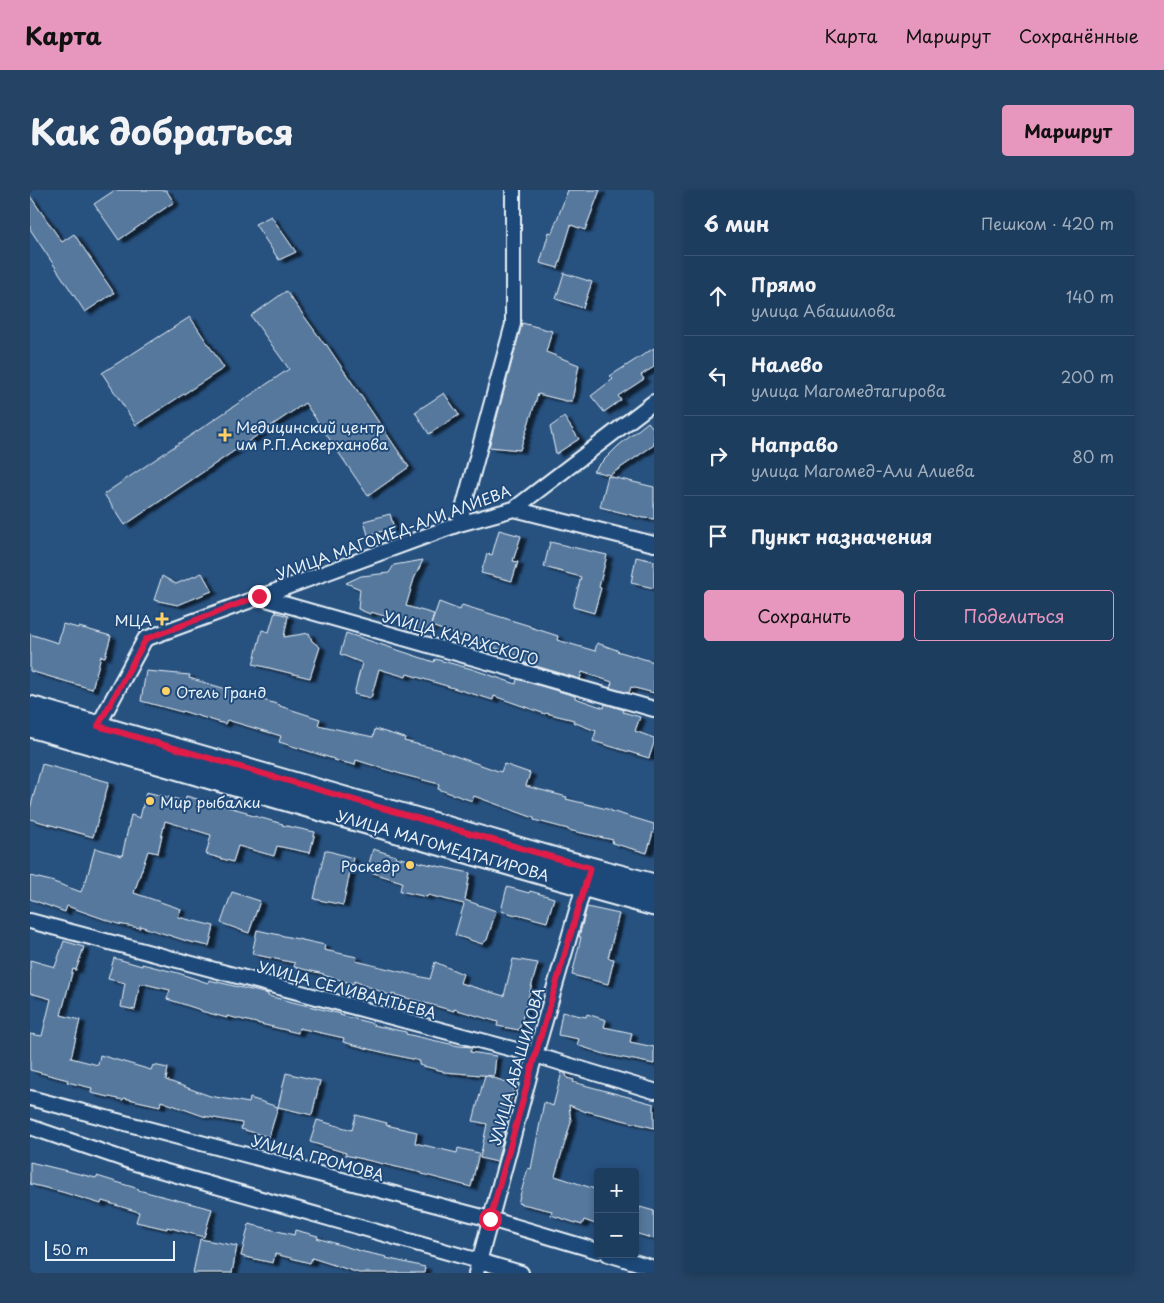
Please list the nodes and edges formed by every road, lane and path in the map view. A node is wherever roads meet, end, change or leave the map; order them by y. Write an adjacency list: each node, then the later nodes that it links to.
1 (513, 190): 4 (street)
2 (654, 402): 3 (street, УЛИЦА МАГОМЕД-АЛИ АЛИЕВА)
3 (514, 509): 4 (street, УЛИЦА МАГОМЕД-АЛИ АЛИЕВА); 5 (street)
4 (459, 524): 6 (street, УЛИЦА МАГОМЕД-АЛИ АЛИЕВА)
5 (654, 544)
6 (259, 596): 8 (street, УЛИЦА КАРАХСКОГО); 10 (street, УЛИЦА МАГОМЕД-АЛИ АЛИЕВА)
7 (30, 707): 10 (main road, УЛИЦА МАГОМЕДТАГИРОВА)
8 (654, 709)
9 (30, 726): 10 (main road, УЛИЦА МАГОМЕДТАГИРОВА)
10 (94, 735): 11 (main road, УЛИЦА МАГОМЕДТАГИРОВА)
11 (587, 877): 12 (main road, УЛИЦА МАГОМЕДТАГИРОВА); 13 (main road, УЛИЦА МАГОМЕДТАГИРОВА); 15 (street, УЛИЦА АБАШИЛОВА)
12 (654, 885)
13 (654, 905)
14 (30, 922): 15 (street, УЛИЦА СЕЛИВАНТЬЕВА)
15 (535, 1056): 16 (street, УЛИЦА СЕЛИВАНТЬЕВА); 19 (street, УЛИЦА АБАШИЛОВА)
16 (654, 1091)
17 (30, 1098): 19 (street, УЛИЦА ГРОМОВА)
18 (30, 1127): 22 (street)
19 (490, 1219): 20 (street, УЛИЦА ГРОМОВА); 22 (street, УЛИЦА АБАШИЛОВА)
20 (594, 1250)
21 (621, 1258): 23 (street)
22 (477, 1267): 24 (street)
23 (654, 1268)
24 (520, 1273)

